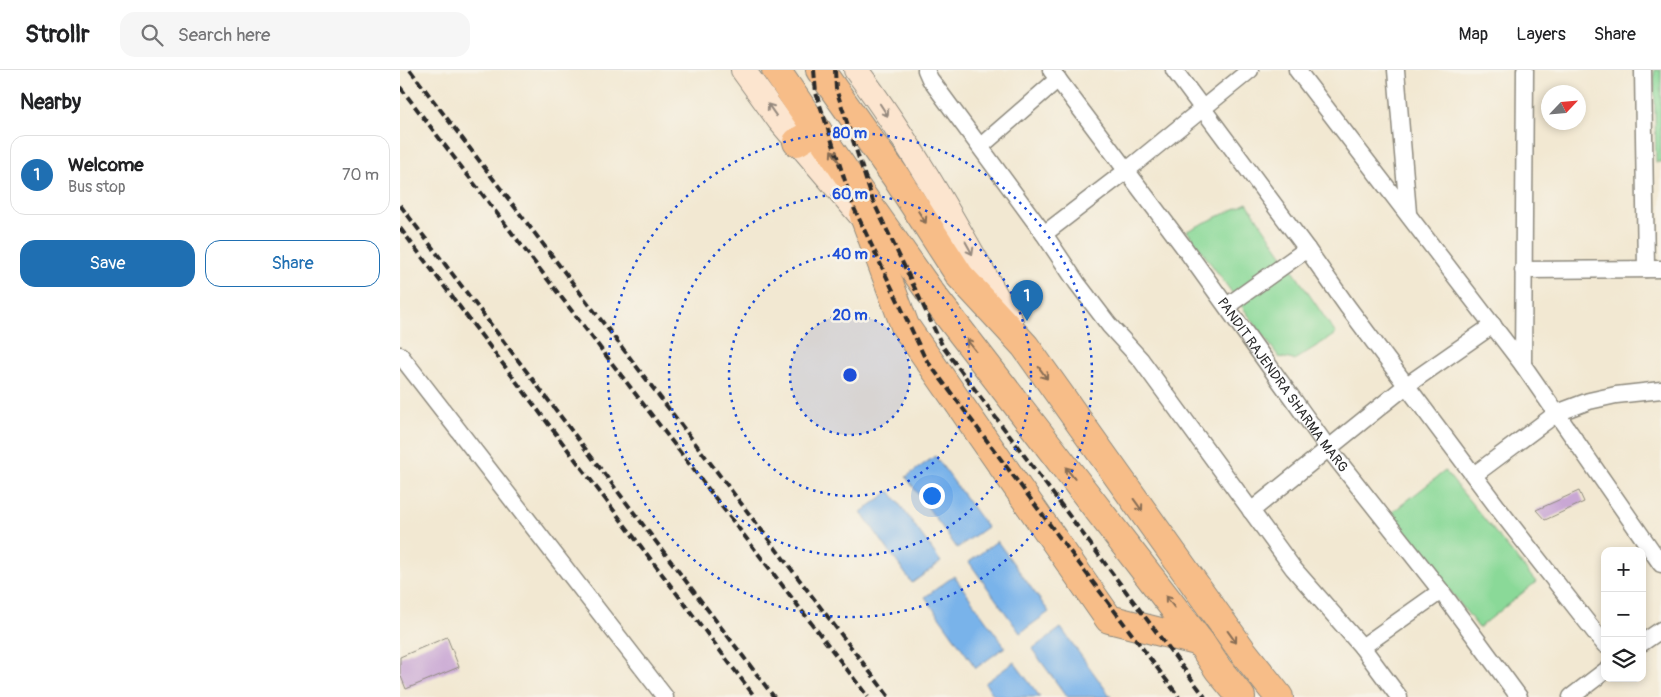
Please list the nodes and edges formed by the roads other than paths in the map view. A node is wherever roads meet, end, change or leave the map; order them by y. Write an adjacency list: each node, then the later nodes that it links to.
1 (743, 70): 14 (main road, one-way to 1)
2 (820, 70): 27 (highway, one-way to 27)
3 (856, 70): 27 (main road, one-way to 27)
4 (926, 70): 15 (street)
5 (1174, 70): 13 (street)
6 (1250, 70): 13 (street)
7 (1298, 70): 18 (street)
8 (1396, 70): 18 (street)
9 (1525, 70): 23 (street)
10 (1643, 70): 22 (street)
11 (1055, 75): 15 (street); 16 (street, PANDIT RAJENDRA SHARMA MARG)
12 (781, 77): 14 (highway)
13 (1204, 109): 16 (street); 21 (street)
14 (807, 136): 17 (highway, one-way to 14); 19 (main road)
15 (981, 146): 20 (street)
16 (1126, 171): 20 (street); 25 (street, PANDIT RAJENDRA SHARMA MARG)
17 (851, 180): 19 (highway); 24 (highway)
18 (1408, 213): 26 (street)
19 (866, 222): 24 (main road); 41 (highway)
20 (1044, 234): 35 (street)
21 (1307, 249): 25 (street); 30 (street)
22 (1653, 269): 23 (street)
23 (1523, 270): 29 (street)
24 (930, 292): 41 (highway, one-way to 24)
25 (1227, 306): 33 (street, PANDIT RAJENDRA SHARMA MARG)
26 (1493, 325): 29 (street); 30 (street)
27 (1024, 346): 46 (highway, one-way to 46)
28 (400, 354): 44 (street)
29 (1523, 365): 32 (street)
30 (1407, 385): 33 (street); 34 (street)
31 (1661, 390): 32 (street)
32 (1557, 414): 34 (street); 36 (street)
33 (1328, 448): 35 (street); 37 (street, PANDIT RAJENDRA SHARMA MARG)
34 (1474, 475): 39 (street)
35 (1251, 511): 42 (street)
36 (1661, 564)
37 (1440, 591): 42 (street); 48 (street, PANDIT RAJENDRA SHARMA MARG)
38 (1661, 630): 40 (street)
39 (1601, 640)
40 (1646, 640)
41 (1200, 642): 45 (highway)
42 (1362, 647): 47 (street)
43 (1601, 674): 49 (street)
44 (665, 697)
45 (1240, 697)
46 (1279, 697)
47 (1400, 697)
48 (1519, 697)
49 (1571, 697)

